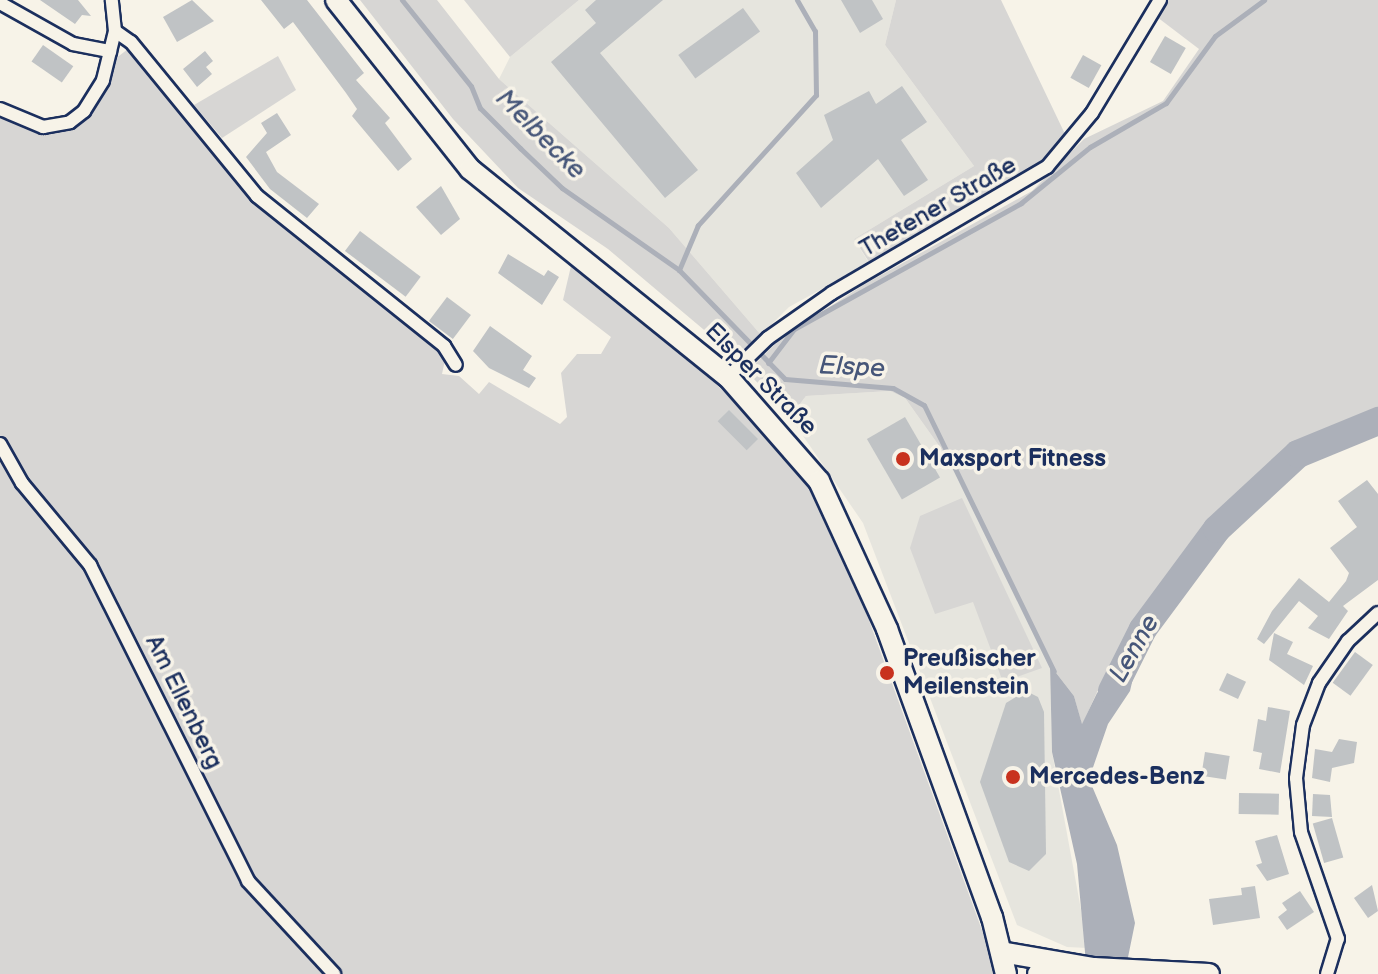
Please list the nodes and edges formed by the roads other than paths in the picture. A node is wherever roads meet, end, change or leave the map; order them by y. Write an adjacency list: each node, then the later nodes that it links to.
1 (112, 0): 5 (street)
2 (336, 0): 9 (main road, Elsper Straße)
3 (1160, 0): 9 (street, Thetener Straße)
4 (0, 3): 6 (street)
5 (115, 31): 6 (street); 8 (street)
6 (110, 51): 7 (street)
7 (0, 109)
8 (456, 365)
9 (728, 377): 12 (main road, Elsper Straße)
10 (0, 444): 16 (street, Am Ellenberg)
11 (1378, 613): 20 (street)
12 (1001, 952): 13 (main road); 17 (main road); 18 (main road)
13 (1037, 967): 14 (main road); 15 (main road)
14 (1094, 968): 15 (main road); 19 (main road)
15 (1065, 973)
16 (334, 974)
17 (1006, 974)
18 (1018, 974)
19 (1209, 974)
20 (1327, 974)

